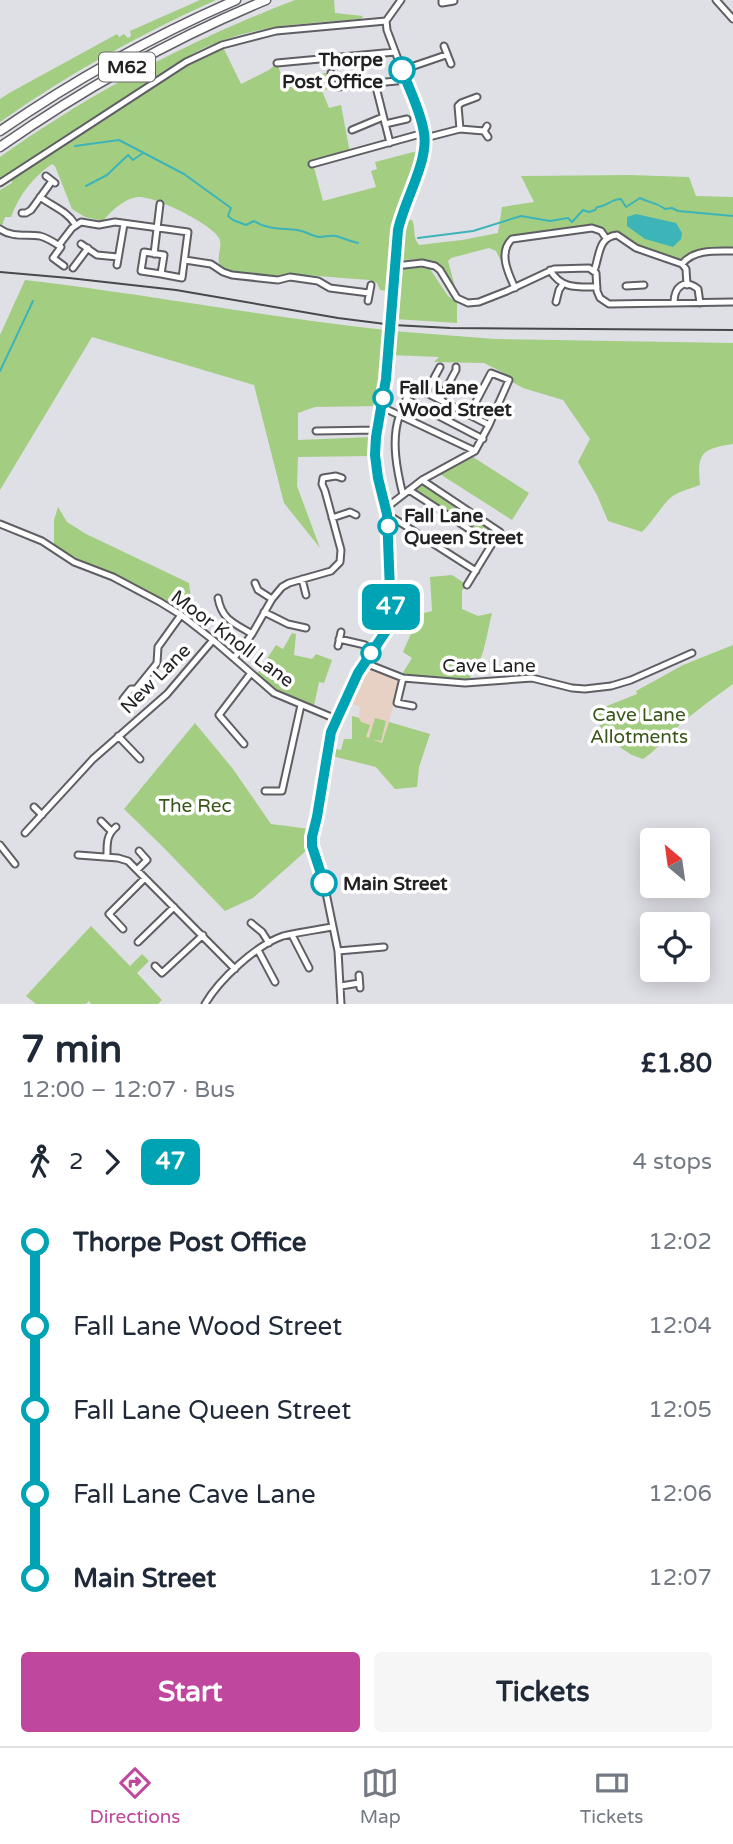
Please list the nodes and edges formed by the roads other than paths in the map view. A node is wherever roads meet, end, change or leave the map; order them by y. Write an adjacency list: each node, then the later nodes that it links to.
1 (236, 0): 23 (highway, M62)
2 (401, 0): 8 (street)
3 (442, 0): 6 (street)
4 (716, 0): 7 (street)
5 (265, 1): 27 (highway, M62)
6 (454, 1)
7 (733, 19)
8 (386, 21): 10 (street); 30 (street)
9 (444, 46): 11 (street)
10 (395, 52): 12 (street); 14 (street)
11 (446, 54): 13 (street); 14 (street)
12 (277, 63)
13 (451, 64)
14 (402, 70): 16 (street)
15 (331, 73): 17 (street)
16 (406, 80): 17 (street); 25 (street)
17 (375, 83): 20 (street)
18 (477, 97): 21 (street)
19 (407, 119): 20 (street)
20 (384, 121): 22 (street); 26 (street)
21 (460, 129): 24 (street); 25 (street)
22 (352, 130)
23 (0, 131)
24 (486, 131)
25 (425, 136): 26 (street); 49 (street)
26 (390, 143): 28 (street)
27 (0, 147)
28 (312, 164)
29 (46, 176): 31 (street)
30 (0, 183)
31 (40, 197): 33 (street); 34 (street)
32 (160, 204): 36 (street)
33 (22, 213)
34 (75, 224): 35 (street); 40 (street)
35 (124, 224): 36 (street); 44 (street)
36 (157, 228): 43 (street); 45 (street)
37 (0, 229): 40 (street)
38 (606, 238): 46 (street); 52 (street); 61 (street)
39 (81, 244): 41 (street)
40 (60, 246): 48 (street)
41 (88, 248): 44 (street); 50 (street)
42 (733, 251): 46 (street)
43 (154, 254): 53 (street); 53 (street)
44 (118, 257): 47 (street)
45 (185, 260): 53 (street); 60 (street)
46 (681, 264): 57 (street)
47 (117, 265)
48 (64, 266)
49 (395, 266): 61 (street); 76 (street, bridge)
50 (73, 268)
51 (550, 270): 52 (street); 54 (street); 61 (street)
52 (594, 271): 62 (street)
53 (161, 274)
54 (563, 284): 62 (street); 66 (street)
55 (371, 285): 63 (street)
56 (644, 285): 59 (street)
57 (687, 285): 69 (street); 70 (street)
58 (626, 286): 59 (street)
59 (634, 286): 68 (street)
60 (327, 287): 63 (street); 64 (street)
61 (515, 288)
62 (597, 289): 68 (street)
63 (369, 293): 65 (street)
64 (326, 297)
65 (368, 301)
66 (556, 302)
67 (733, 302): 70 (street)
68 (635, 303): 69 (street)
69 (674, 303): 70 (street)
70 (700, 303)
71 (440, 367): 73 (street)
72 (456, 367): 75 (street)
73 (426, 393): 74 (street); 75 (street)
74 (406, 399): 77 (street); 82 (street)
75 (440, 400): 78 (street)
76 (382, 407): 77 (street); 80 (street)
77 (399, 415): 83 (street); 87 (street)
78 (469, 415): 79 (street); 79 (street)
79 (489, 425): 82 (street)
80 (377, 430): 81 (street); 89 (street)
81 (316, 431)
82 (483, 439): 83 (street)
83 (475, 451): 85 (street)
84 (347, 472): 90 (street)
85 (422, 480): 86 (street); 92 (street)
86 (409, 490): 87 (street); 93 (street)
87 (403, 495): 89 (street)
88 (352, 511): 90 (street)
89 (387, 511): 93 (street); 108 (street)
90 (332, 518): 94 (street)
91 (0, 524): 102 (street, Moor Knoll Lane)
92 (500, 532)
93 (476, 571): 96 (street)
94 (302, 579): 97 (street); 99 (street)
95 (256, 583): 99 (street)
96 (467, 585)
97 (306, 594)
98 (218, 597): 100 (street)
99 (272, 599): 101 (street)
100 (221, 612): 103 (street); 105 (street)
101 (264, 612): 104 (street); 105 (street)
102 (181, 615): 107 (street, Moor Knoll Lane); 111 (street)
103 (213, 615)
104 (306, 628)
105 (252, 634): 110 (street)
106 (340, 639): 108 (street)
107 (213, 640): 110 (street, Moor Knoll Lane); 122 (street, New Lane)
108 (373, 650): 112 (street)
109 (692, 653): 115 (street, Cave Lane)
110 (234, 658): 114 (street, Moor Knoll Lane)
111 (157, 663): 113 (street); 117 (street)
112 (365, 663): 115 (street, Cave Lane); 121 (street)
113 (164, 668)
114 (251, 673): 119 (street, Moor Knoll Lane); 123 (street)
115 (403, 678): 120 (street)
116 (125, 684): 117 (street)
117 (131, 690): 118 (street)
118 (123, 699)
119 (301, 705): 121 (street, Moor Knoll Lane); 125 (street)
120 (413, 706)
121 (336, 719): 139 (street)
122 (118, 736): 124 (street, New Lane); 127 (street, New Lane)
123 (244, 744)
124 (139, 759)
125 (265, 791)
126 (34, 807): 127 (street)
127 (42, 814): 129 (street, New Lane)
128 (101, 821): 133 (street)
129 (24, 833)
130 (0, 845): 134 (street)
131 (139, 851): 135 (street)
132 (78, 855): 133 (street)
133 (107, 857): 135 (street)
134 (15, 864)
135 (137, 870): 136 (street)
136 (145, 878): 137 (street); 140 (street)
137 (174, 906): 141 (street); 143 (street)
138 (251, 923): 144 (street)
139 (332, 927): 142 (street); 147 (street)
140 (123, 929)
141 (203, 935): 148 (street); 150 (street)
142 (292, 935): 144 (street); 149 (street)
143 (138, 942)
144 (269, 943): 146 (street)
145 (384, 947): 147 (street)
146 (258, 950): 150 (street); 152 (street)
147 (338, 951): 153 (street)
148 (155, 966)
149 (309, 968)
150 (235, 969): 154 (street)
151 (359, 975): 153 (street)
152 (272, 979)
153 (341, 986): 155 (street)
154 (205, 1004)
155 (341, 1004)

